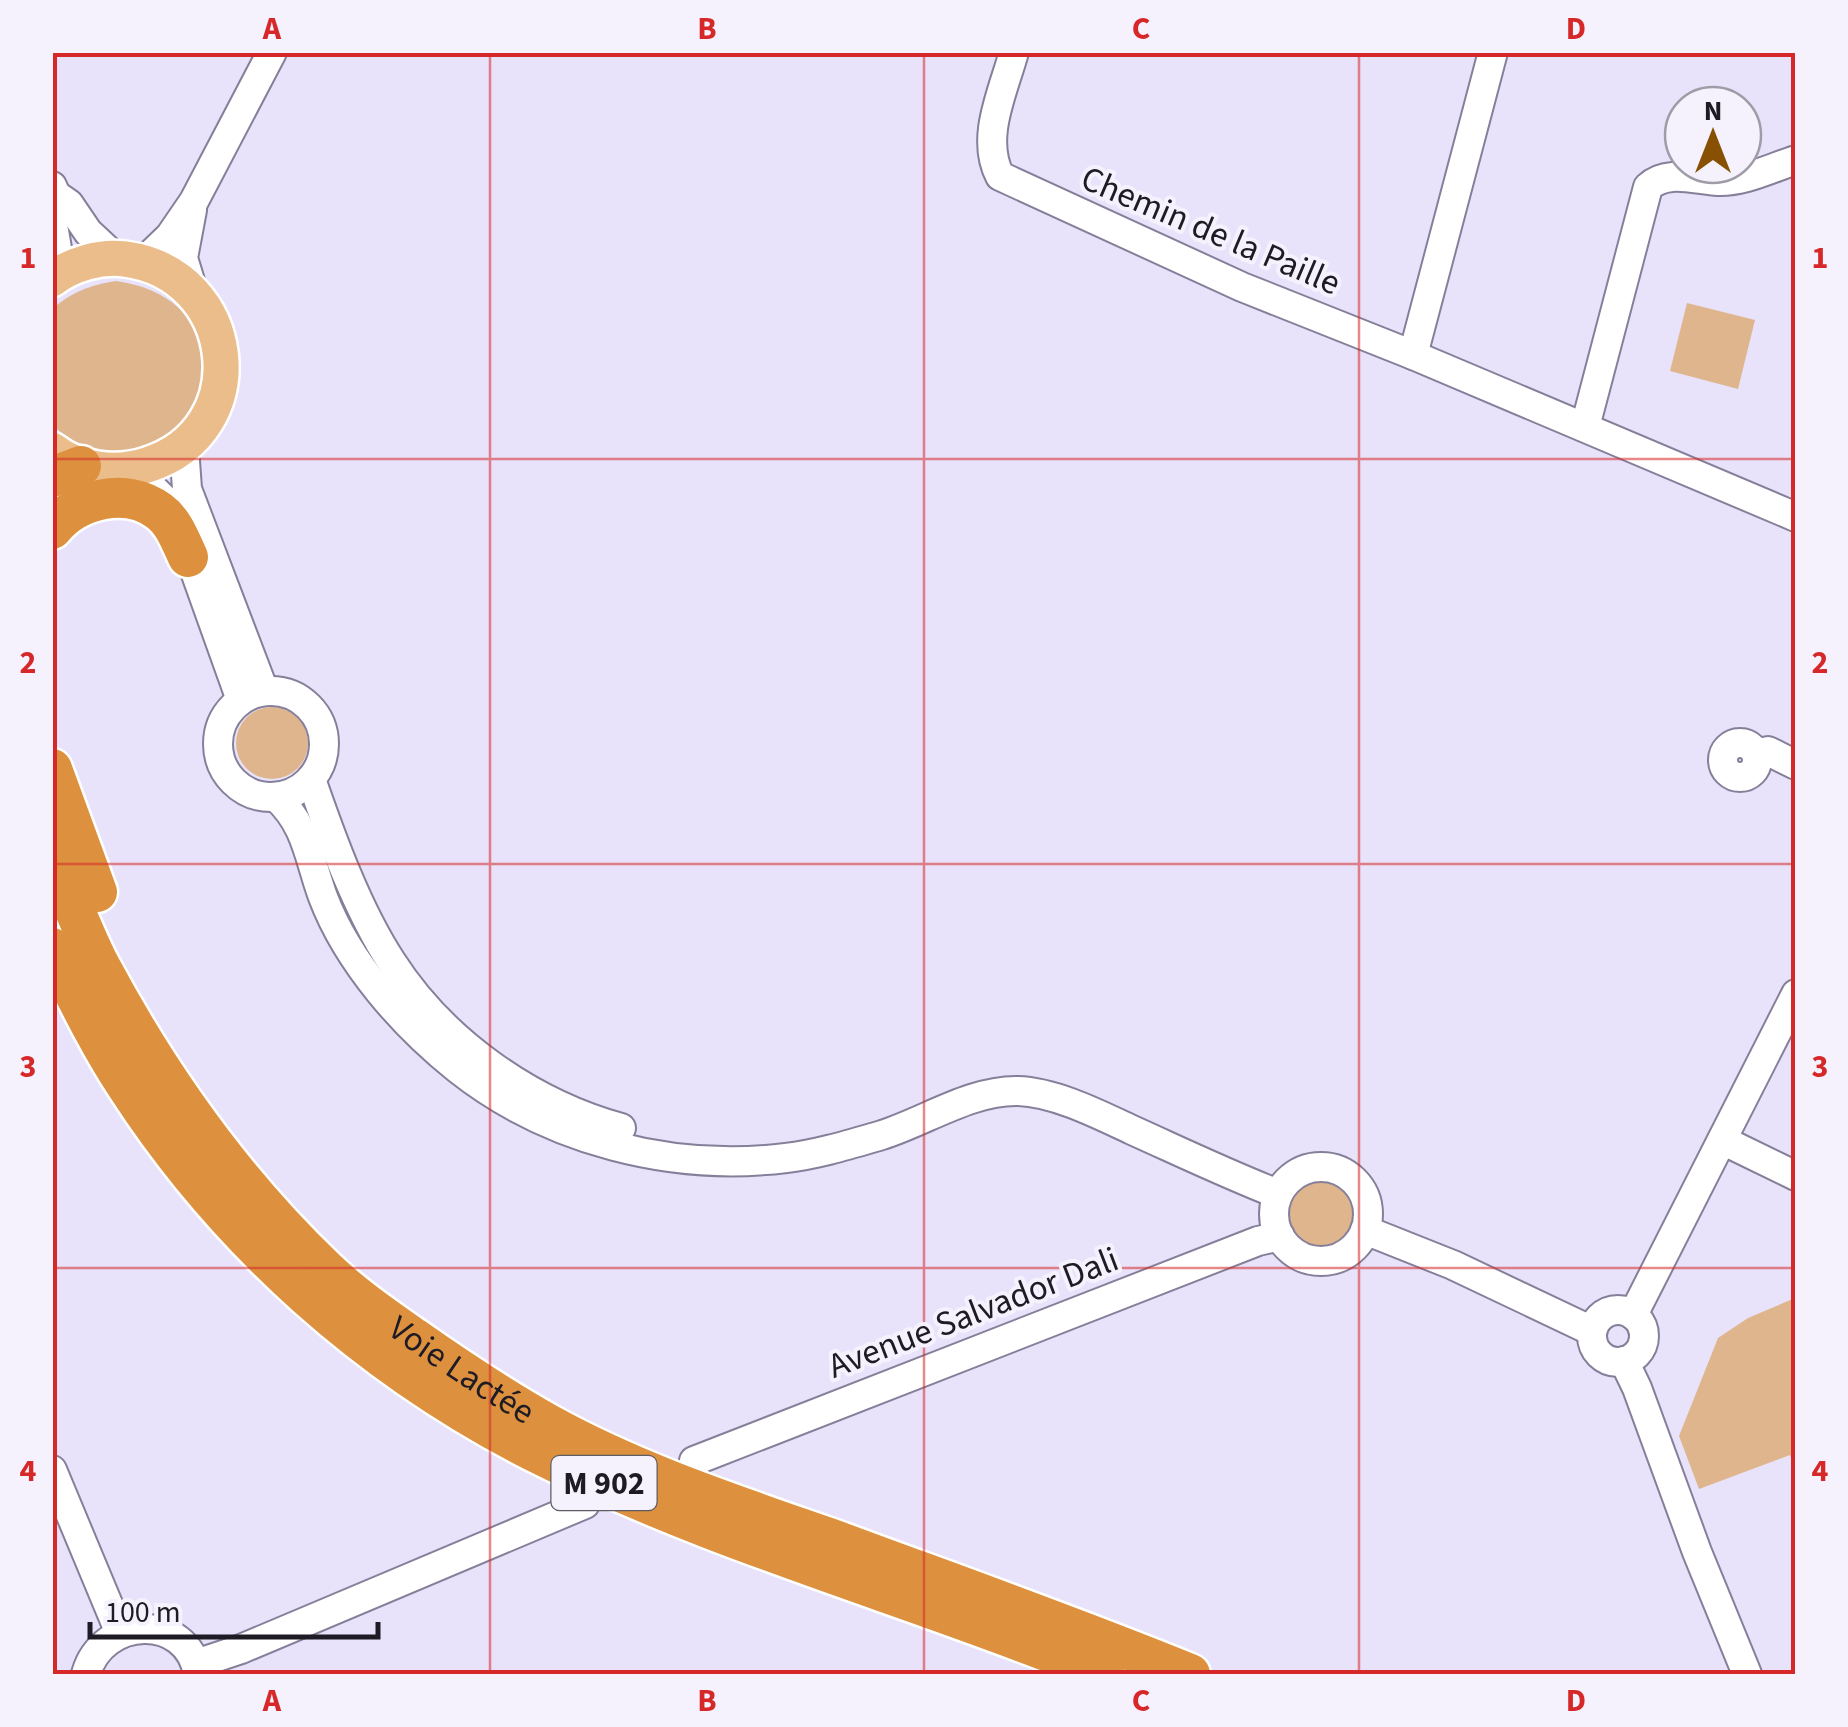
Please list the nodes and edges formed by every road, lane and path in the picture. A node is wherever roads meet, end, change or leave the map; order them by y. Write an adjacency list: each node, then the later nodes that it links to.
1 (272, 52): 6 (street)
2 (1014, 52): 10 (street, Chemin de la Paille)
3 (1493, 52): 10 (street)
4 (1796, 160): 11 (street)
5 (53, 200): 7 (street); 8 (street)
6 (194, 201): 7 (street); 9 (street)
7 (130, 260): 8 (main road); 9 (main road)
8 (57, 276)
9 (193, 291): 12 (main road)
10 (1413, 355): 11 (street, Chemin de la Paille)
11 (1585, 427): 15 (street, Chemin de la Paille)
12 (184, 446): 14 (main road); 18 (street)
13 (62, 464): 14 (main road)
14 (134, 470): 17 (street)
15 (1796, 517)
16 (52, 530): 17 (highway)
17 (188, 556): 18 (street)
18 (253, 696): 22 (street); 23 (street)
19 (1756, 754): 20 (street)
20 (1796, 765)
21 (52, 769): 37 (highway)
22 (311, 779): 23 (street); 28 (street)
23 (276, 797): 27 (street)
24 (52, 855): 37 (highway, Voie Lactée / M 902)
25 (52, 948): 47 (highway, Voie Lactée / M 902)
26 (1796, 994): 32 (street)
27 (426, 1041): 28 (street); 31 (street)
28 (464, 1044): 30 (street)
29 (1083, 1107): 30 (street); 31 (street); 34 (street)
30 (577, 1112): 31 (street)
31 (521, 1114)
32 (1722, 1140): 33 (street); 38 (street)
33 (1796, 1176)
34 (1278, 1194): 35 (street); 36 (street)
35 (1365, 1230): 36 (street); 39 (street)
36 (1280, 1236): 41 (street, Avenue Salvador Dali)
37 (373, 1309): 48 (highway, Voie Lactée / M 902)
38 (1634, 1315): 39 (street); 40 (street)
39 (1592, 1330): 40 (street)
40 (1624, 1362): 49 (street)
41 (694, 1461)
42 (52, 1470): 44 (street)
43 (585, 1504): 45 (street)
44 (120, 1632): 45 (street); 46 (street)
45 (197, 1670)
46 (86, 1674)
47 (1105, 1674)
48 (1190, 1674)
49 (1747, 1674)

